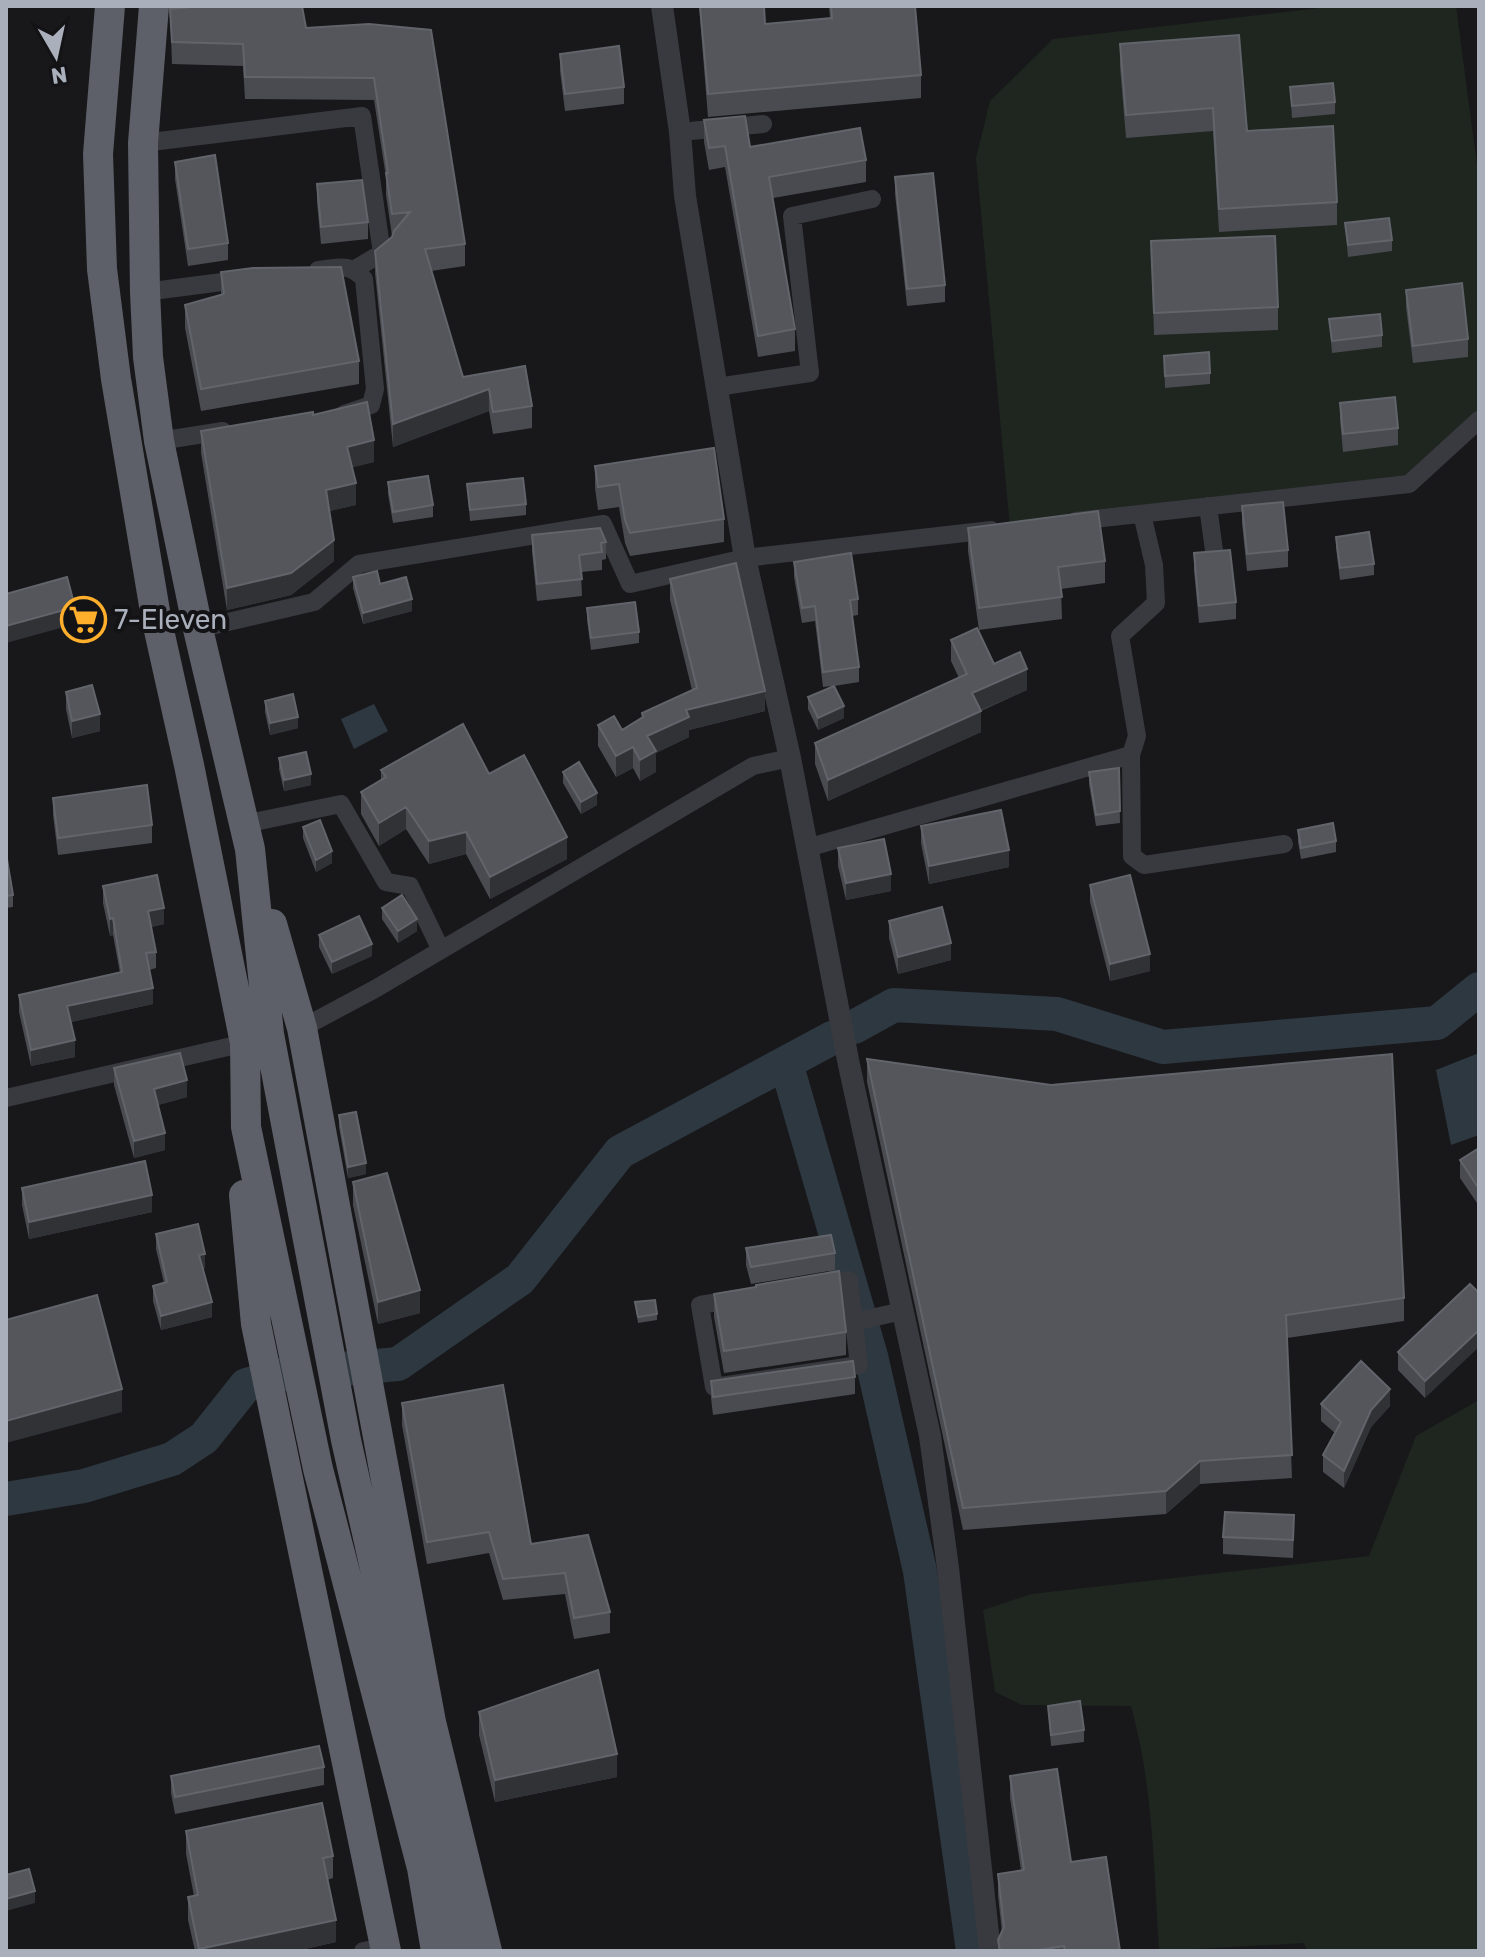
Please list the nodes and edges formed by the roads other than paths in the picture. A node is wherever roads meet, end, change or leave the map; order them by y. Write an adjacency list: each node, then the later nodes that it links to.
1 (110, 6): 31 (highway)
2 (154, 6): 6 (highway)
3 (662, 6): 5 (street)
4 (763, 124): 5 (street)
5 (680, 132): 12 (street)
6 (143, 143): 8 (street); 11 (highway)
7 (872, 199): 12 (street)
8 (355, 269): 9 (street); 13 (street)
9 (298, 273)
10 (267, 276): 11 (street)
11 (145, 292): 16 (highway)
12 (717, 387): 21 (street)
13 (324, 417)
14 (1479, 420): 17 (street)
15 (234, 430): 16 (street)
16 (159, 441): 23 (highway)
17 (1208, 506): 18 (street); 22 (street)
18 (1142, 514): 19 (street); 24 (street)
19 (1054, 523)
20 (1010, 528): 21 (street)
21 (745, 558): 23 (street); 25 (street)
22 (1215, 558)
23 (198, 629): 26 (highway)
24 (1131, 755): 27 (street); 28 (street)
25 (790, 758): 28 (street); 29 (street)
26 (247, 837): 29 (street); 30 (highway); 36 (highway); 41 (highway)
27 (1284, 844)
28 (807, 848): 34 (street)
29 (441, 950): 30 (street)
30 (302, 1028): 42 (highway)
31 (245, 1043): 32 (street); 33 (highway)
32 (6, 1098)
33 (248, 1135): 36 (highway); 37 (highway); 38 (highway)
34 (902, 1311): 35 (street); 43 (street)
35 (864, 1320): 35 (street)
36 (432, 1867): 39 (highway); 40 (highway)
37 (378, 1950)
38 (419, 1951)
39 (436, 1951)
40 (459, 1951)
41 (472, 1951)
42 (487, 1951)
43 (990, 1951)

